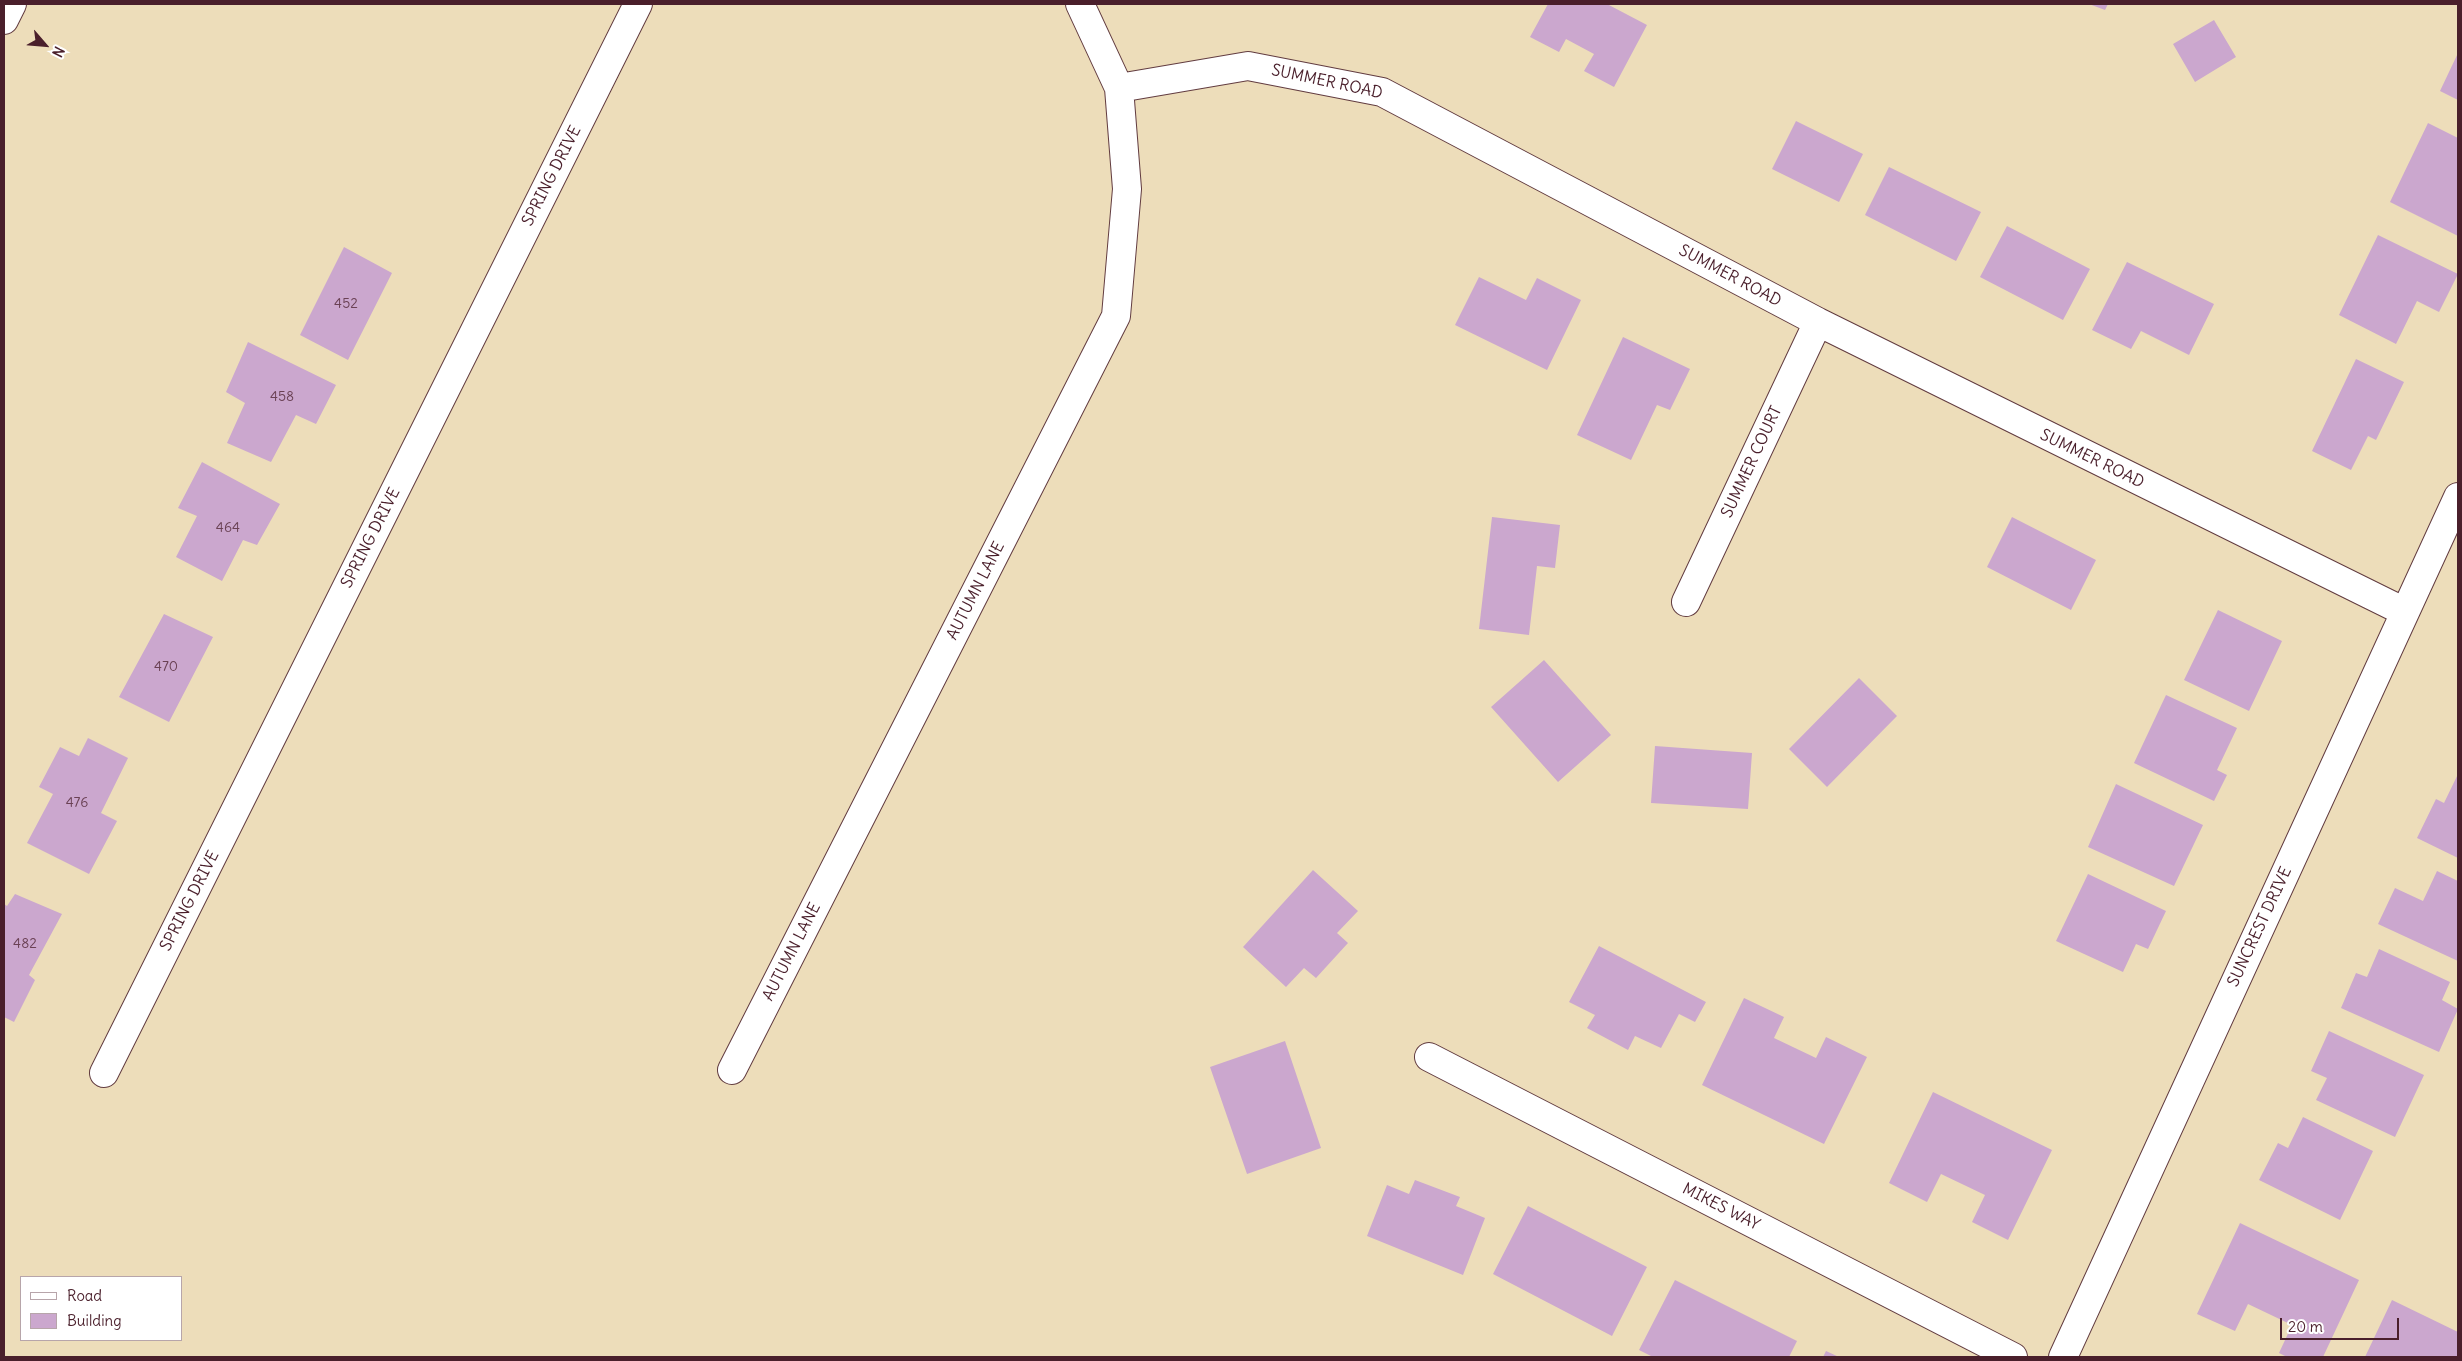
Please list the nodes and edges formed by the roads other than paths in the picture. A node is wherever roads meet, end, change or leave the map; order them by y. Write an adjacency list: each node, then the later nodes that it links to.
1 (12, 4): 4 (street)
2 (638, 4): 12 (street, SPRING DRIVE)
3 (1080, 4): 5 (street)
4 (4, 20)
5 (1119, 88): 6 (street, SUMMER ROAD); 11 (street, AUTUMN LANE)
6 (1818, 322): 8 (street, SUMMER COURT); 9 (street, SUMMER ROAD)
7 (2458, 497): 9 (street, SUNCREST DRIVE)
8 (1686, 602)
9 (2405, 612): 14 (street, SUNCREST DRIVE)
10 (1429, 1057): 13 (street, MIKES WAY)
11 (732, 1070)
12 (104, 1073)
13 (2013, 1357)
14 (2063, 1357)

